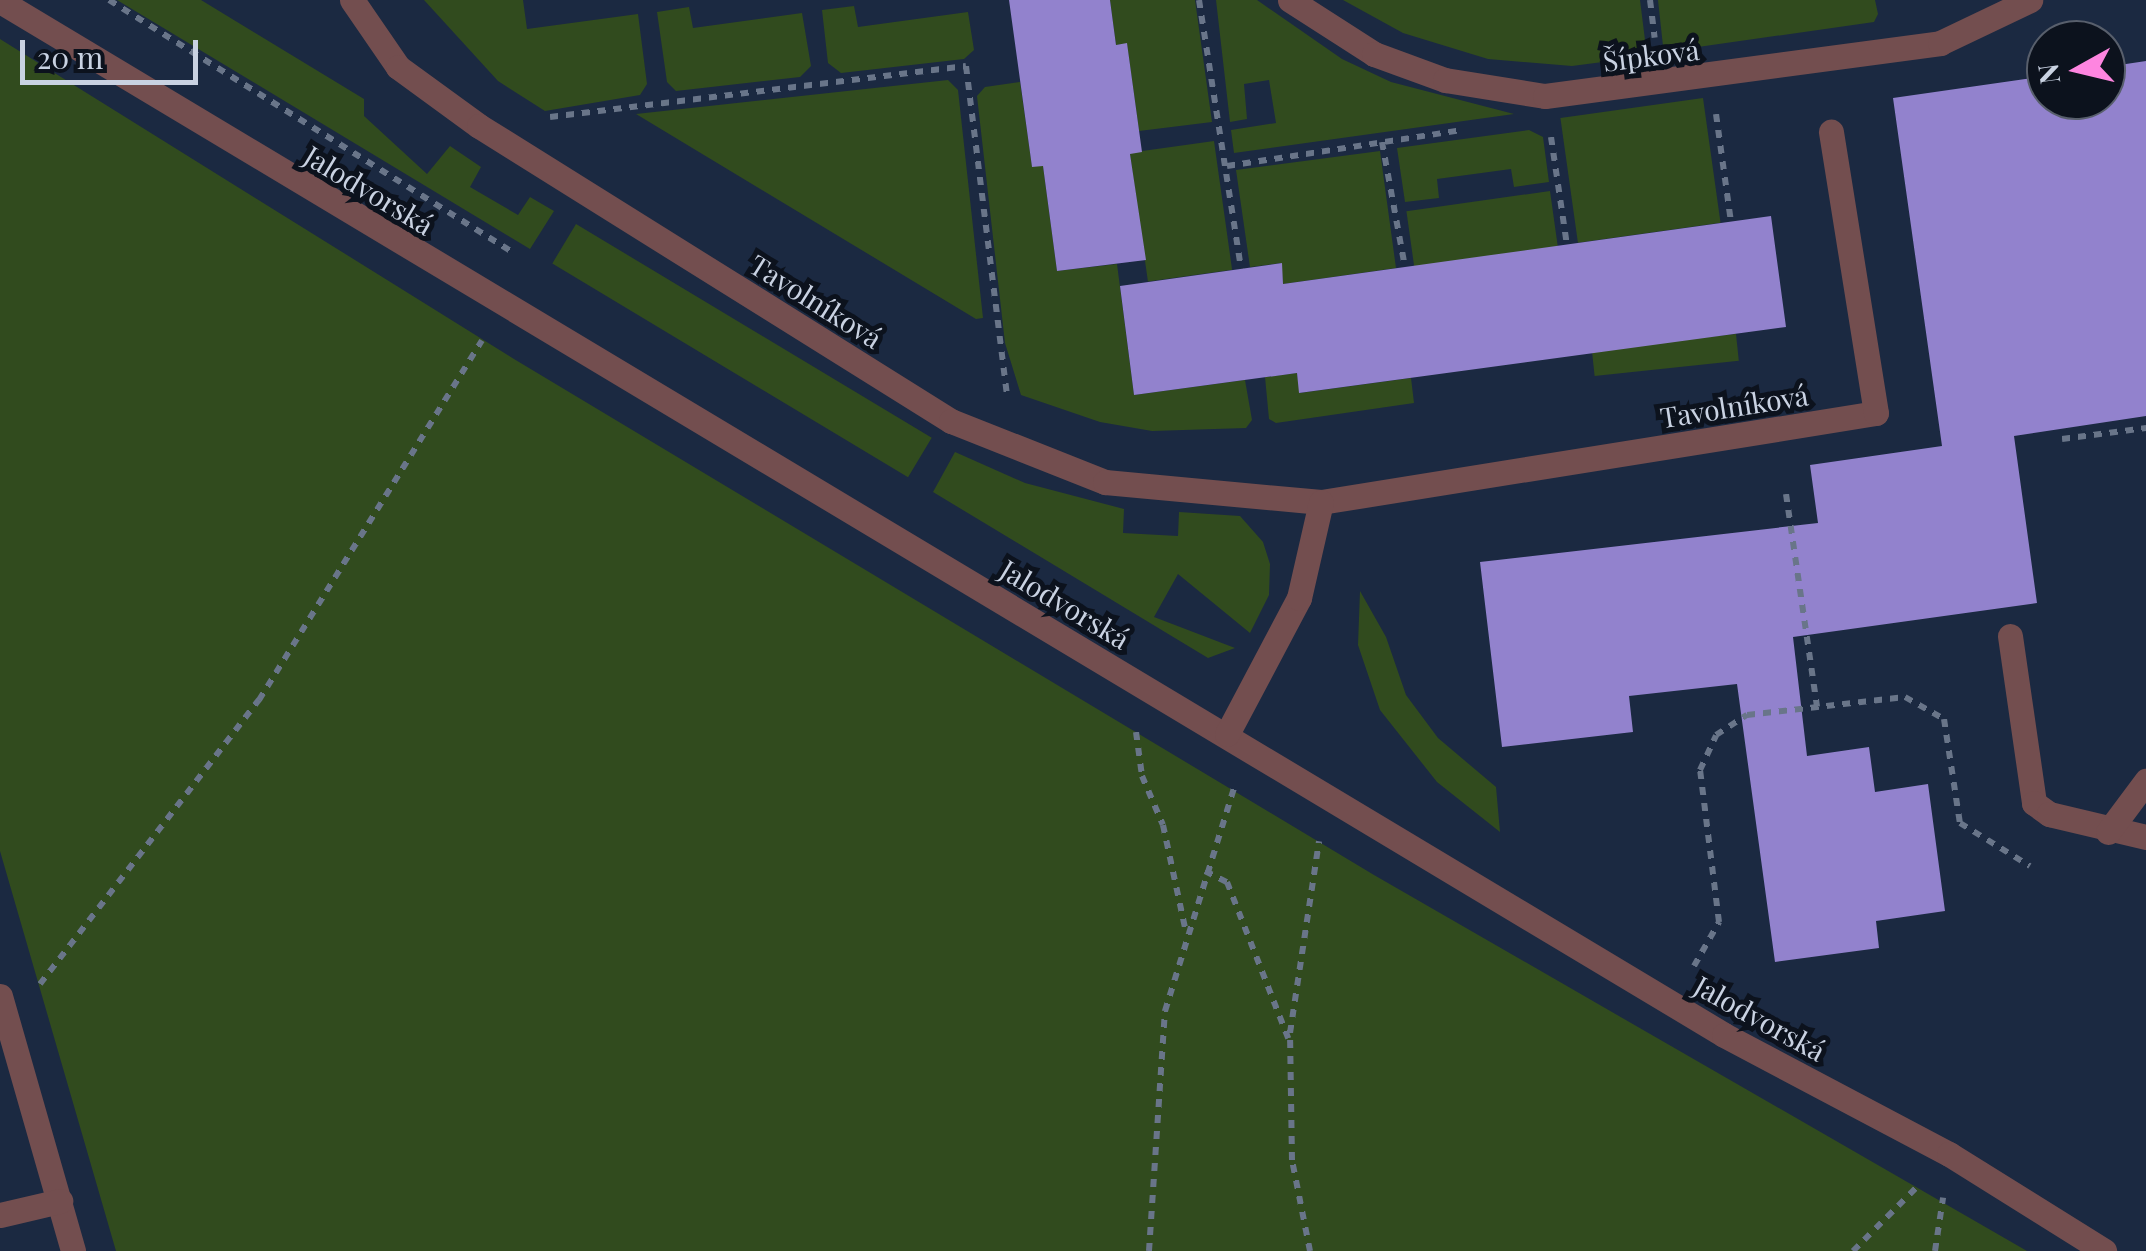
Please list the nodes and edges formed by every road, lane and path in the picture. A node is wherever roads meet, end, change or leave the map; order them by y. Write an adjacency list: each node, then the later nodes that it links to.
1 (0, 0): 17 (street, Jalodvorská)
2 (352, 0): 8 (street, Tavolníková)
3 (1199, 0): 12 (path)
4 (1290, 0): 7 (street, Šípková)
5 (2030, 0): 6 (street, Šípková)
6 (1712, 78): 7 (street, Šípková); 13 (path)
7 (1545, 96): 14 (path)
8 (479, 126): 20 (street, Tavolníková); 20 (path)
9 (1470, 129): 11 (path)
10 (1831, 132): 22 (street, Tavolníková)
11 (1382, 142): 12 (path); 15 (path)
12 (1227, 166): 16 (path)
13 (1731, 222)
14 (1567, 245)
15 (1405, 267)
16 (1241, 268)
17 (503, 307): 24 (street, Jalodvorská); 36 (path)
18 (2146, 428): 19 (path)
19 (2062, 438)
20 (1014, 451): 22 (street, Tavolníková)
21 (1786, 494): 25 (path)
22 (1321, 502): 26 (street)
23 (2010, 636): 29 (street)
24 (1140, 684): 26 (street, Jalodvorská); 33 (path)
25 (1817, 707): 31 (path); 34 (path)
26 (1238, 741): 28 (street, Jalodvorská); 32 (path)
27 (2146, 782): 29 (street)
28 (1326, 794): 37 (path); 38 (street, Jalodvorská)
29 (2108, 832): 30 (street)
30 (2146, 837)
31 (2030, 866)
32 (1205, 871): 33 (path); 37 (path)
33 (1187, 934): 42 (path)
34 (1694, 966)
35 (0, 996): 36 (street)
36 (8, 1024): 39 (street)
37 (1290, 1044): 43 (path)
38 (1949, 1154): 44 (path); 45 (street, Jalodvorská)
39 (60, 1201): 40 (street); 41 (street)
40 (0, 1216)
41 (73, 1251)
42 (1149, 1251)
43 (1310, 1251)
44 (1852, 1251)
45 (2104, 1251)

